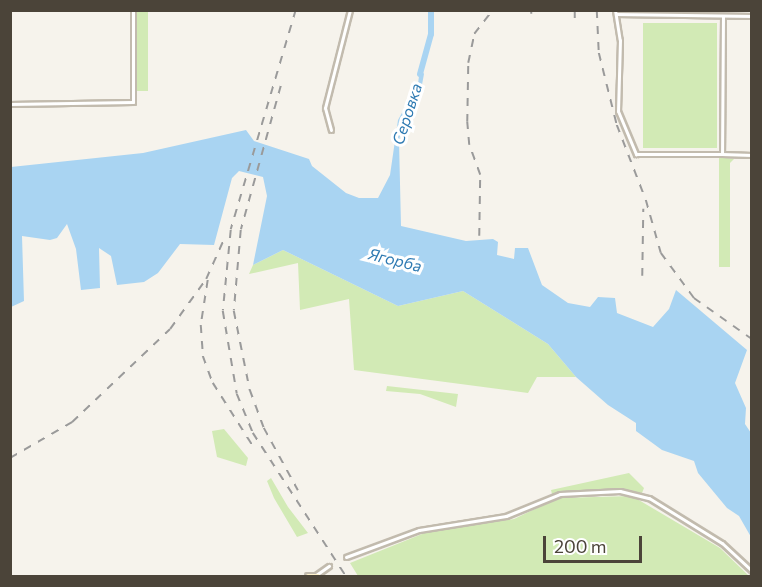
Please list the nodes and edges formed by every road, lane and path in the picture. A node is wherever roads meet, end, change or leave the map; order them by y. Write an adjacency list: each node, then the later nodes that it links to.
1 (133, 10): 6 (street)
2 (350, 10): 7 (street)
3 (616, 12): 4 (street); 8 (street)
4 (723, 16): 5 (street); 8 (street)
5 (752, 16)
6 (10, 104)
7 (331, 130)
8 (722, 154): 9 (street)
9 (752, 155)
10 (346, 556): 12 (street)
11 (329, 567): 14 (street)
12 (752, 571)
13 (308, 576): 14 (street)
14 (316, 576)

